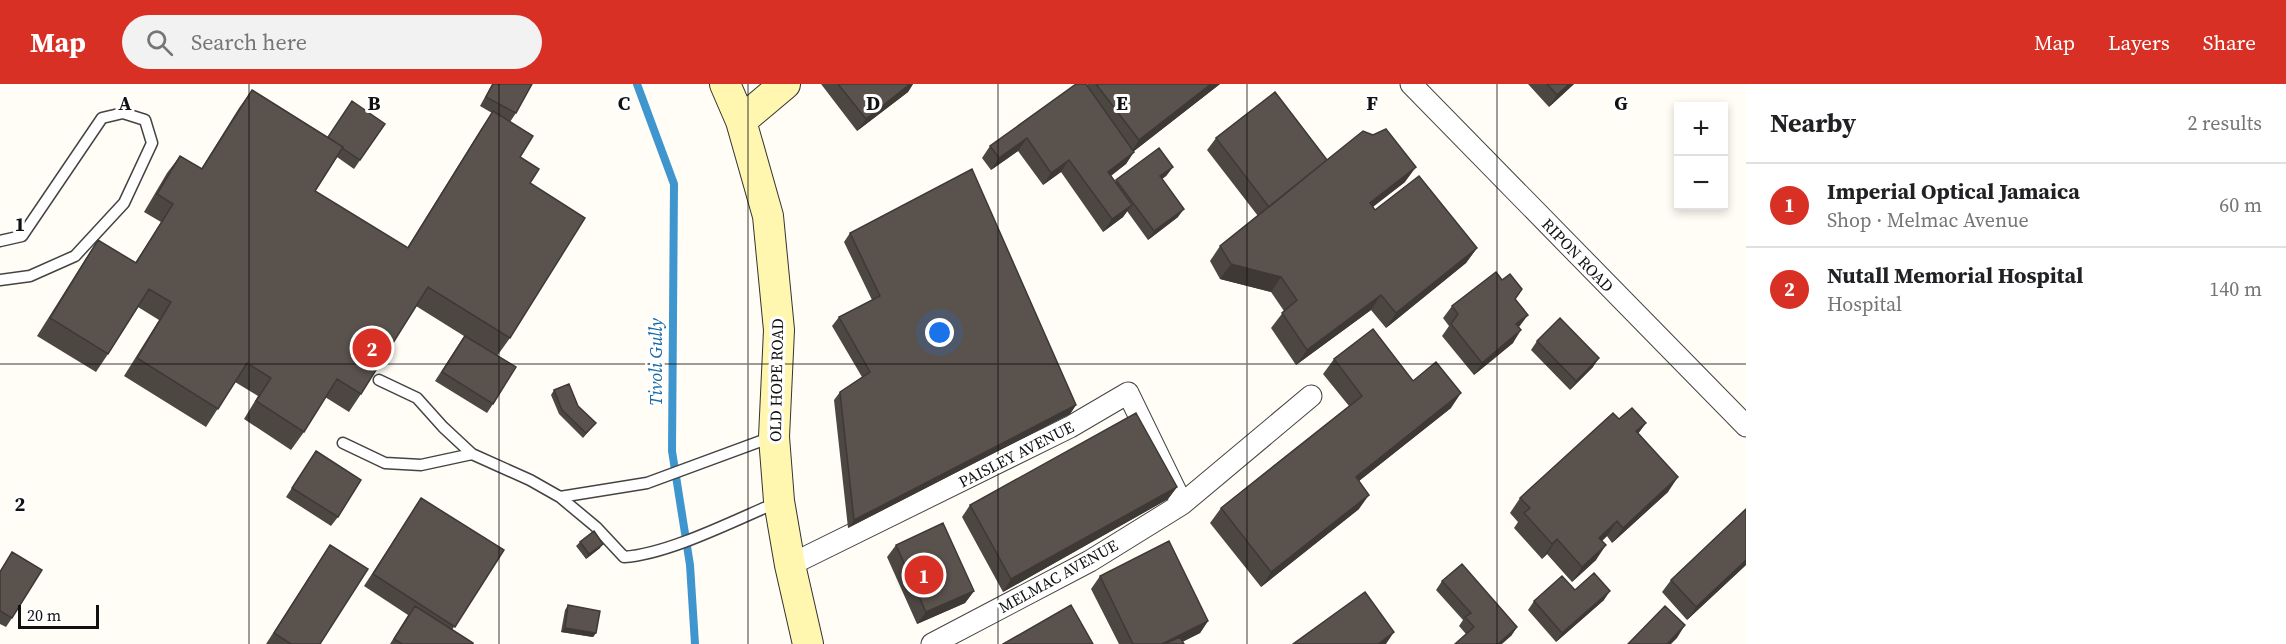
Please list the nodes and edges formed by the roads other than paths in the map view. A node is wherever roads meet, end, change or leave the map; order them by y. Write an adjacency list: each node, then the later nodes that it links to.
1 (725, 84): 4 (main road, OLD HOPE ROAD)
2 (784, 84): 4 (main road)
3 (1411, 84): 9 (street, RIPON ROAD)
4 (741, 121): 10 (main road, OLD HOPE ROAD)
5 (0, 241): 6 (lane)
6 (0, 280)
7 (379, 380): 12 (lane)
8 (1311, 396): 15 (street, MELMAC AVENUE)
9 (1746, 426)
10 (774, 437): 13 (lane); 14 (main road, OLD HOPE ROAD)
11 (343, 443): 12 (lane)
12 (472, 454): 13 (lane)
13 (560, 497): 14 (lane)
14 (779, 501): 16 (main road, OLD HOPE ROAD)
15 (1182, 504): 16 (street, PAISLEY AVENUE); 18 (street, MELMAC AVENUE)
16 (790, 565): 17 (main road, OLD HOPE ROAD)
17 (808, 644)
18 (932, 644)

